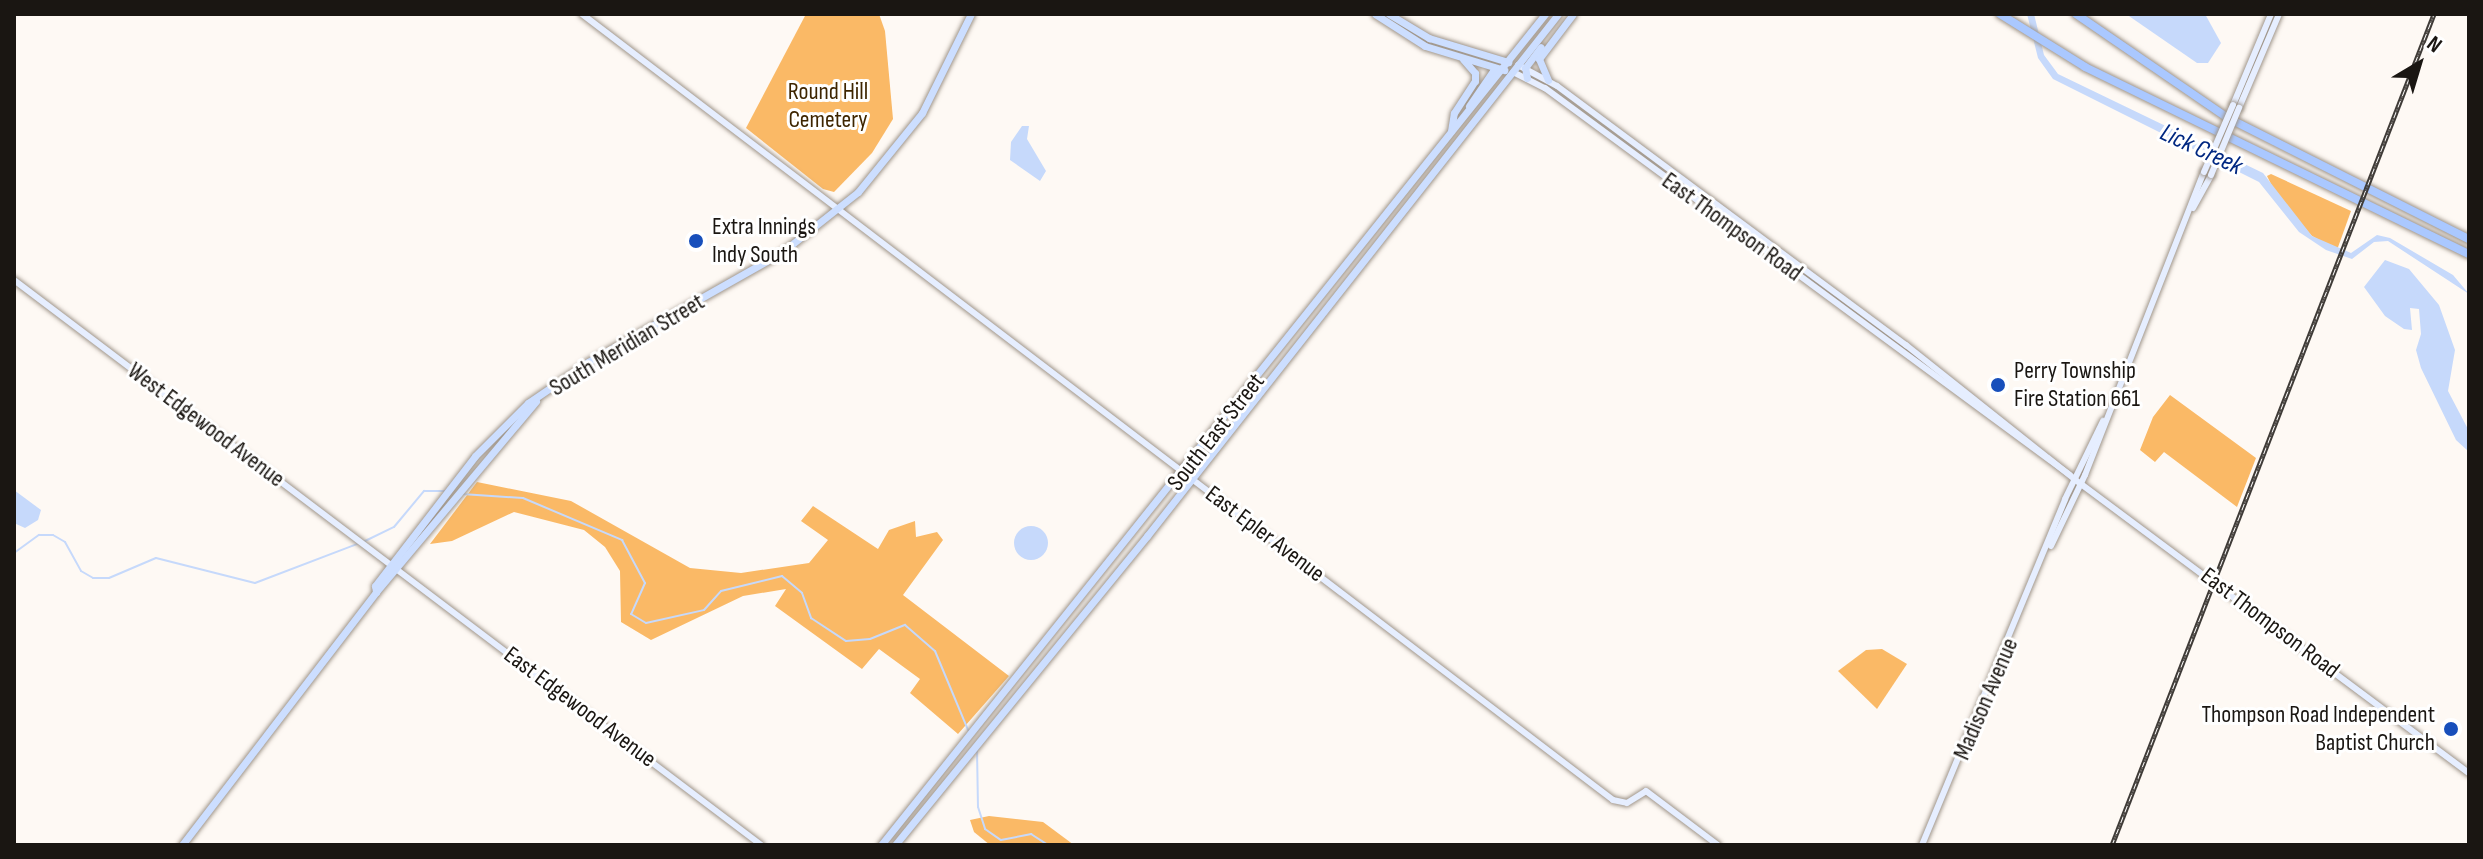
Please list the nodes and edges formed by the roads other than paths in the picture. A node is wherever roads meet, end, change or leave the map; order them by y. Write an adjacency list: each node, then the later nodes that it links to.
1 (582, 14): 24 (main road, East Epler Avenue)
2 (971, 14): 24 (main road, South Meridian Street)
3 (1375, 14): 14 (main road, East Thompson Road)
4 (1389, 14): 13 (main road, East Thompson Road)
5 (1545, 14): 15 (main road, South East Street)
6 (1558, 14): 17 (main road, South East Street)
7 (1567, 14): 17 (main road)
8 (1573, 14): 19 (main road)
9 (2000, 14): 28 (highway)
10 (2076, 14): 27 (highway)
11 (2271, 14): 20 (main road, Madison Avenue)
12 (2279, 14): 20 (main road, Madison Avenue)
13 (1491, 57): 15 (main road, East Thompson Road); 16 (main road)
14 (1461, 58): 16 (main road, East Thompson Road); 22 (main road)
15 (1508, 62): 16 (main road, South East Street); 17 (main road, East Thompson Road)
16 (1498, 68): 17 (main road, East Thompson Road); 21 (main road, South East Street)
17 (1518, 69): 18 (main road); 19 (main road, East Thompson Road); 23 (main road, South East Street)
18 (1527, 78): 26 (main road, East Thompson Road)
19 (1548, 80): 25 (main road, East Thompson Road)
20 (2236, 106): 31 (main road, Madison Avenue, bridge)
21 (1468, 112): 22 (main road, South East Street); 23 (main road)
22 (1451, 133): 32 (main road, South East Street)
23 (1450, 152): 34 (main road, South East Street)
24 (840, 209): 30 (main road, South Meridian Street); 32 (main road, East Epler Avenue)
25 (1745, 227): 26 (main road); 33 (main road, East Thompson Road)
26 (1739, 232): 33 (main road, East Thompson Road)
27 (2469, 239)
28 (2469, 254)
29 (14, 280): 37 (main road, West Edgewood Avenue)
30 (536, 401): 37 (main road, South Meridian Street); 37 (main road, South Meridian Street)
31 (2103, 421): 33 (main road, Madison Avenue); 35 (main road, Madison Avenue)
32 (1183, 472): 34 (main road, East Epler Avenue); 41 (main road, South East Street)
33 (2072, 476): 35 (main road, East Thompson Road); 36 (main road, Madison Avenue)
34 (1192, 479): 42 (main road, South East Street); 43 (main road, East Epler Avenue)
35 (2081, 484): 36 (main road, Madison Avenue); 38 (main road, East Thompson Road)
36 (2046, 552): 44 (main road, Madison Avenue)
37 (395, 567): 39 (main road, South Meridian Street); 40 (main road, East Edgewood Avenue)
38 (2469, 773)
39 (182, 845)
40 (761, 845)
41 (881, 845)
42 (895, 845)
43 (1718, 845)
44 (1922, 845)

